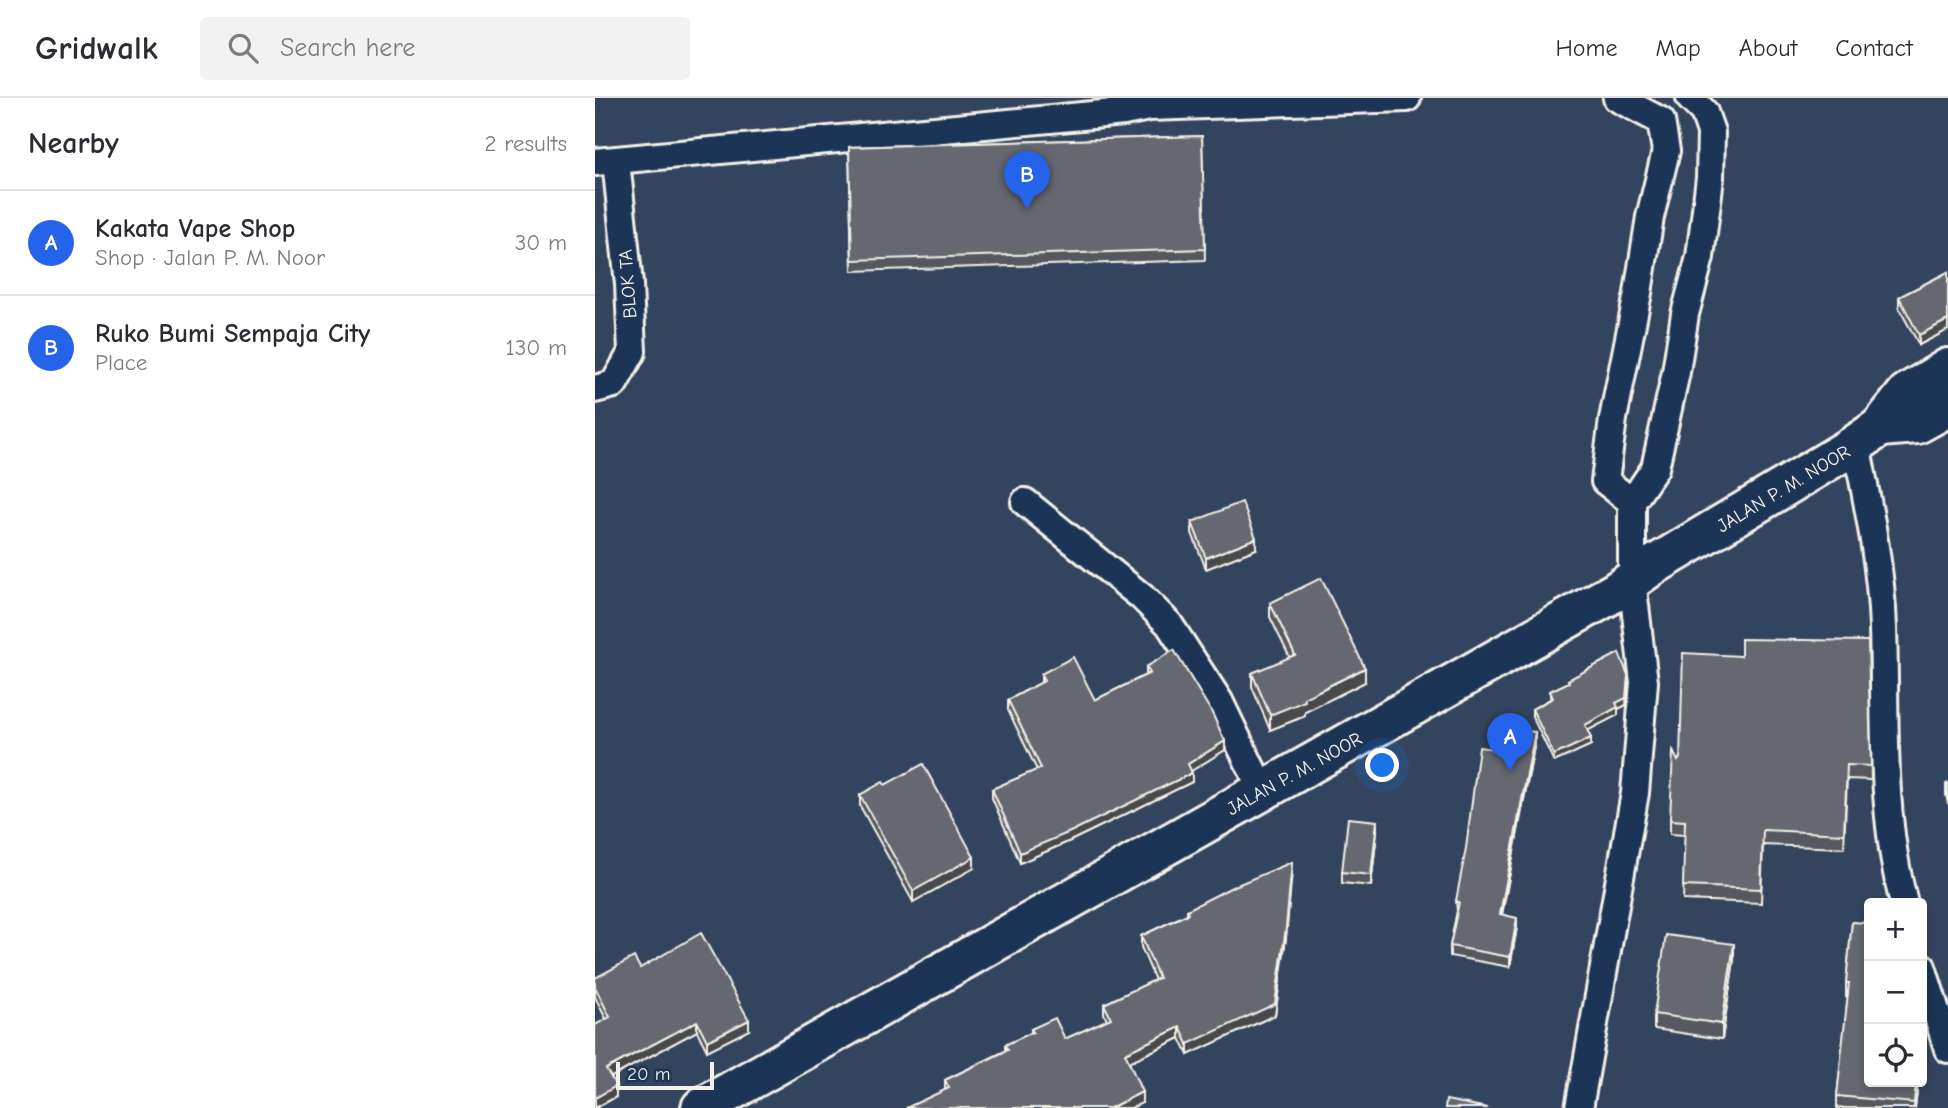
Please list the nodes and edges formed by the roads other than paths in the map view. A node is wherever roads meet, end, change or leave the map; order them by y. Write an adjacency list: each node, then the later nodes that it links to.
1 (1407, 98): 5 (street)
2 (1617, 98): 4 (street)
3 (1690, 98): 11 (street)
4 (1668, 109): 11 (street)
5 (605, 162): 7 (street, BLOK TA)
6 (1948, 368): 9 (highway, JALAN P. M. NOOR)
7 (595, 389)
8 (1948, 407): 9 (highway, JALAN P. M. NOOR)
9 (1868, 436): 12 (highway, JALAN P. M. NOOR); 14 (street)
10 (1025, 502): 13 (street)
11 (1632, 502): 12 (street)
12 (1632, 580): 13 (highway, JALAN P. M. NOOR); 18 (street)
13 (1262, 790): 17 (highway, JALAN P. M. NOOR)
14 (1903, 898)
15 (1927, 983): 16 (street)
16 (1948, 1049)
17 (701, 1108)
18 (1579, 1108)

